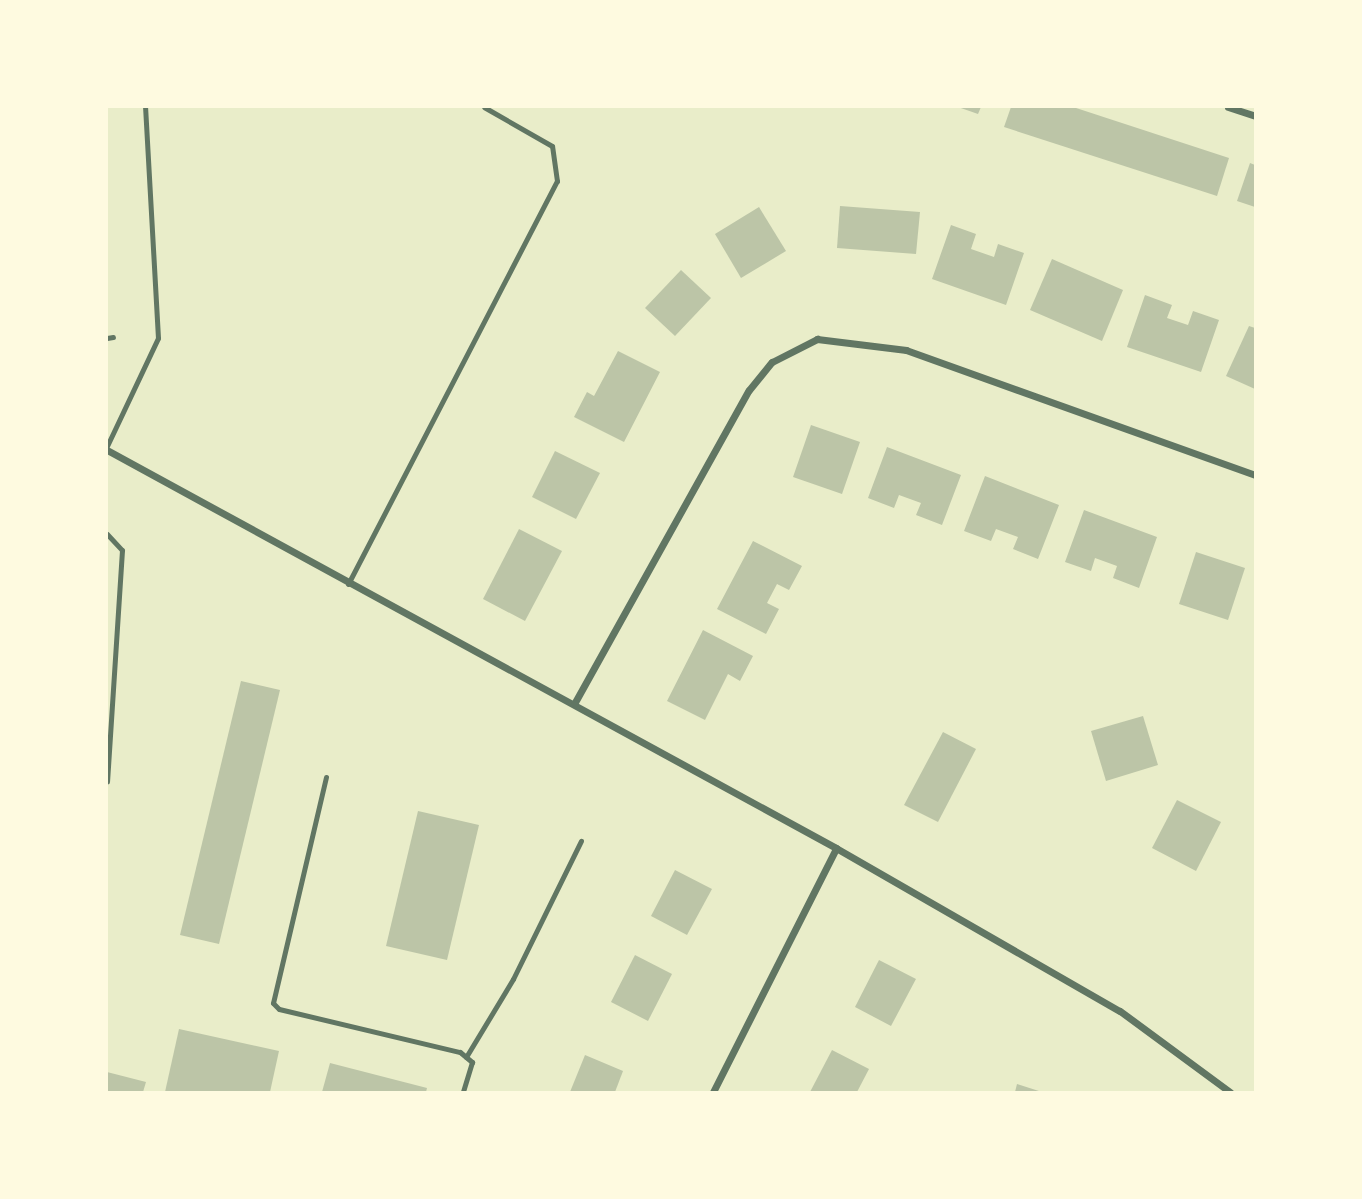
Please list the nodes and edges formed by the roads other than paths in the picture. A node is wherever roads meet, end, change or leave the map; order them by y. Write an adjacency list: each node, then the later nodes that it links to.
1 (145, 107): 5 (lane)
2 (484, 107): 8 (lane)
3 (1228, 107): 4 (street)
4 (1255, 116)
5 (107, 448): 8 (street)
6 (1255, 475): 9 (street)
7 (107, 534): 11 (lane)
8 (347, 585): 9 (street)
9 (574, 704): 13 (street)
10 (326, 777): 14 (lane)
11 (107, 782)
12 (581, 841): 14 (lane)
13 (836, 848): 16 (street); 17 (street)
14 (466, 1057): 15 (lane)
15 (463, 1092)
16 (713, 1092)
17 (1230, 1092)

